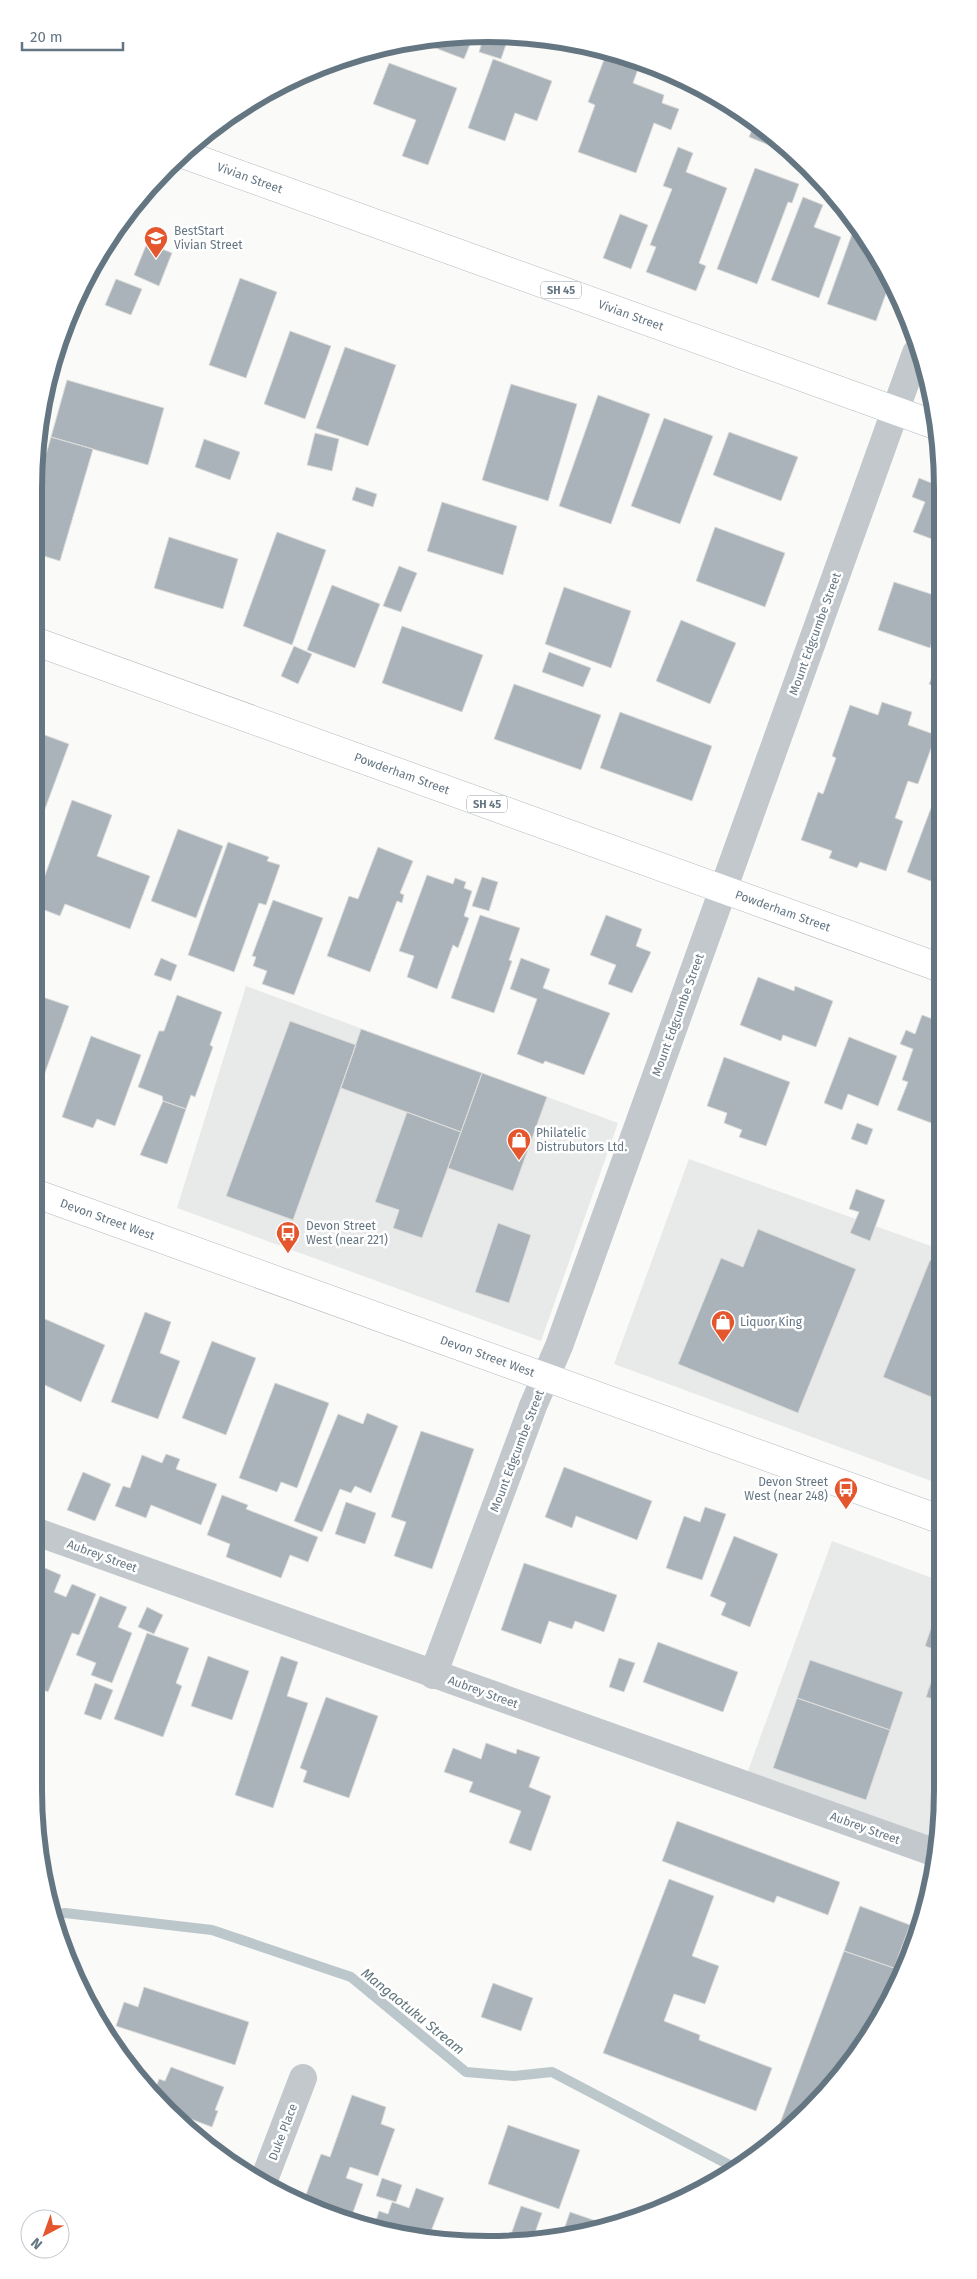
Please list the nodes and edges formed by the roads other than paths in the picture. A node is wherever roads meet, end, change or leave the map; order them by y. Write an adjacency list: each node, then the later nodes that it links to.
1 (190, 157): 3 (main road, Vivian Street / SH 45)
2 (915, 357): 3 (street, Mount Edgcumbe Street)
3 (896, 410): 4 (main road, Vivian Street / SH 45); 6 (street, Mount Edgcumbe Street)
4 (930, 423)
5 (42, 644): 6 (main road, Powderham Street / SH 45)
6 (723, 889): 7 (main road, Powderham Street / SH 45); 9 (street, Mount Edgcumbe Street)
7 (934, 965)
8 (42, 1196): 9 (main road, Devon Street West)
9 (545, 1377): 10 (main road, Devon Street West); 12 (street, Mount Edgcumbe Street)
10 (934, 1517)
11 (42, 1534): 12 (street, Aubrey Street)
12 (433, 1675): 13 (street, Aubrey Street)
13 (931, 1851)
14 (303, 2078): 15 (street, Duke Place)
15 (265, 2177)

